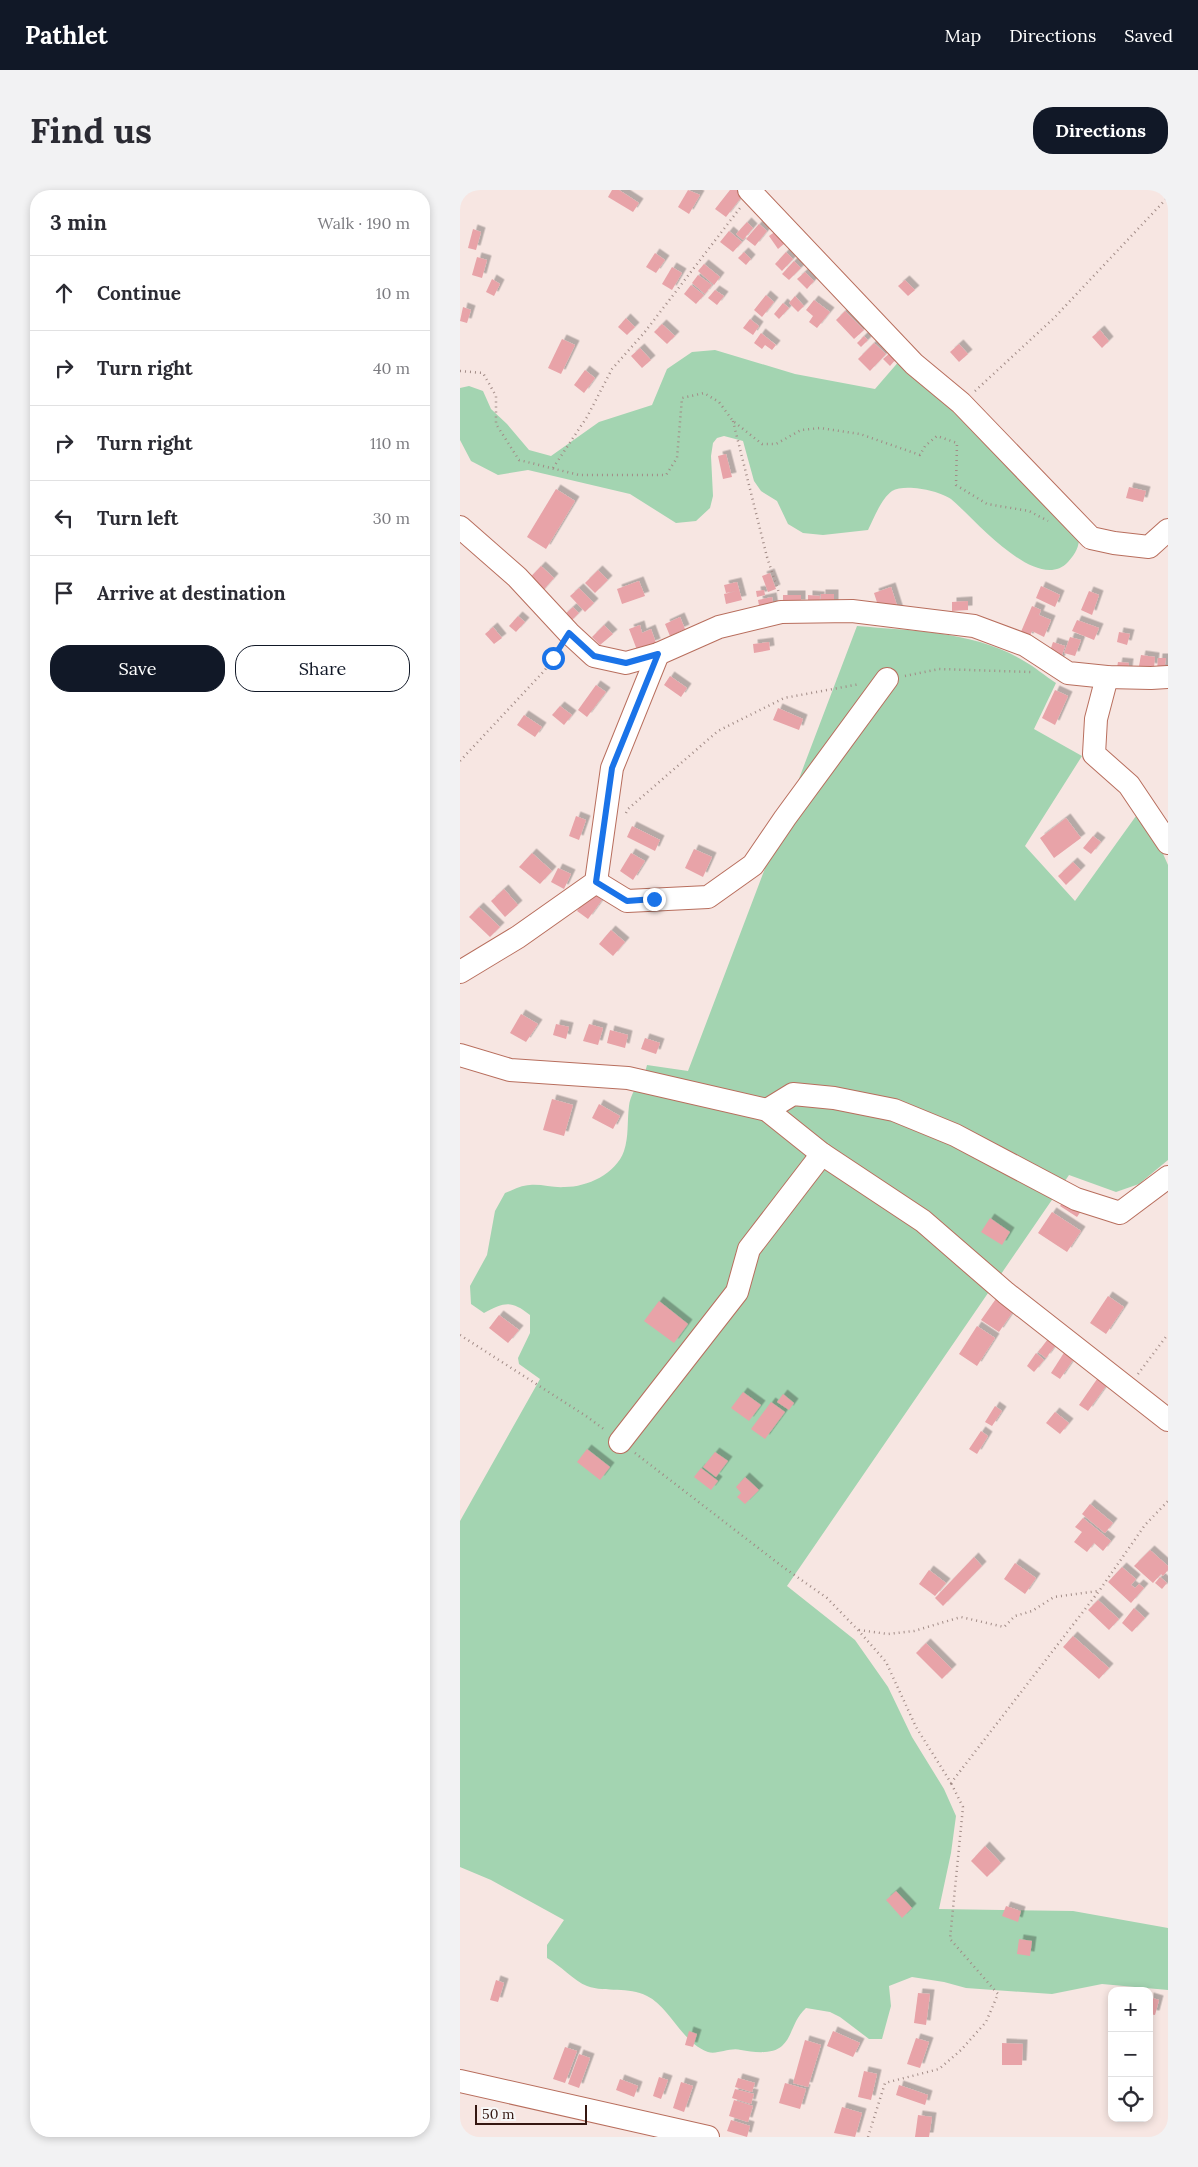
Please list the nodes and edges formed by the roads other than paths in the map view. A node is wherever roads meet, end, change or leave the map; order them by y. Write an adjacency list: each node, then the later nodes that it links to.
1 (750, 191): 3 (street)
2 (460, 527): 4 (street)
3 (1168, 530)
4 (658, 654): 5 (street); 9 (street)
5 (1107, 677): 6 (street); 8 (street)
6 (1168, 677)
7 (886, 679): 9 (street)
8 (1168, 843)
9 (596, 882): 10 (street)
10 (460, 972)
11 (460, 1055): 12 (street)
12 (766, 1110): 13 (street); 14 (street)
13 (822, 1154): 15 (street); 16 (street)
14 (1168, 1177)
15 (1168, 1420)
16 (620, 1442)
17 (460, 2081): 18 (street)
18 (708, 2137)

